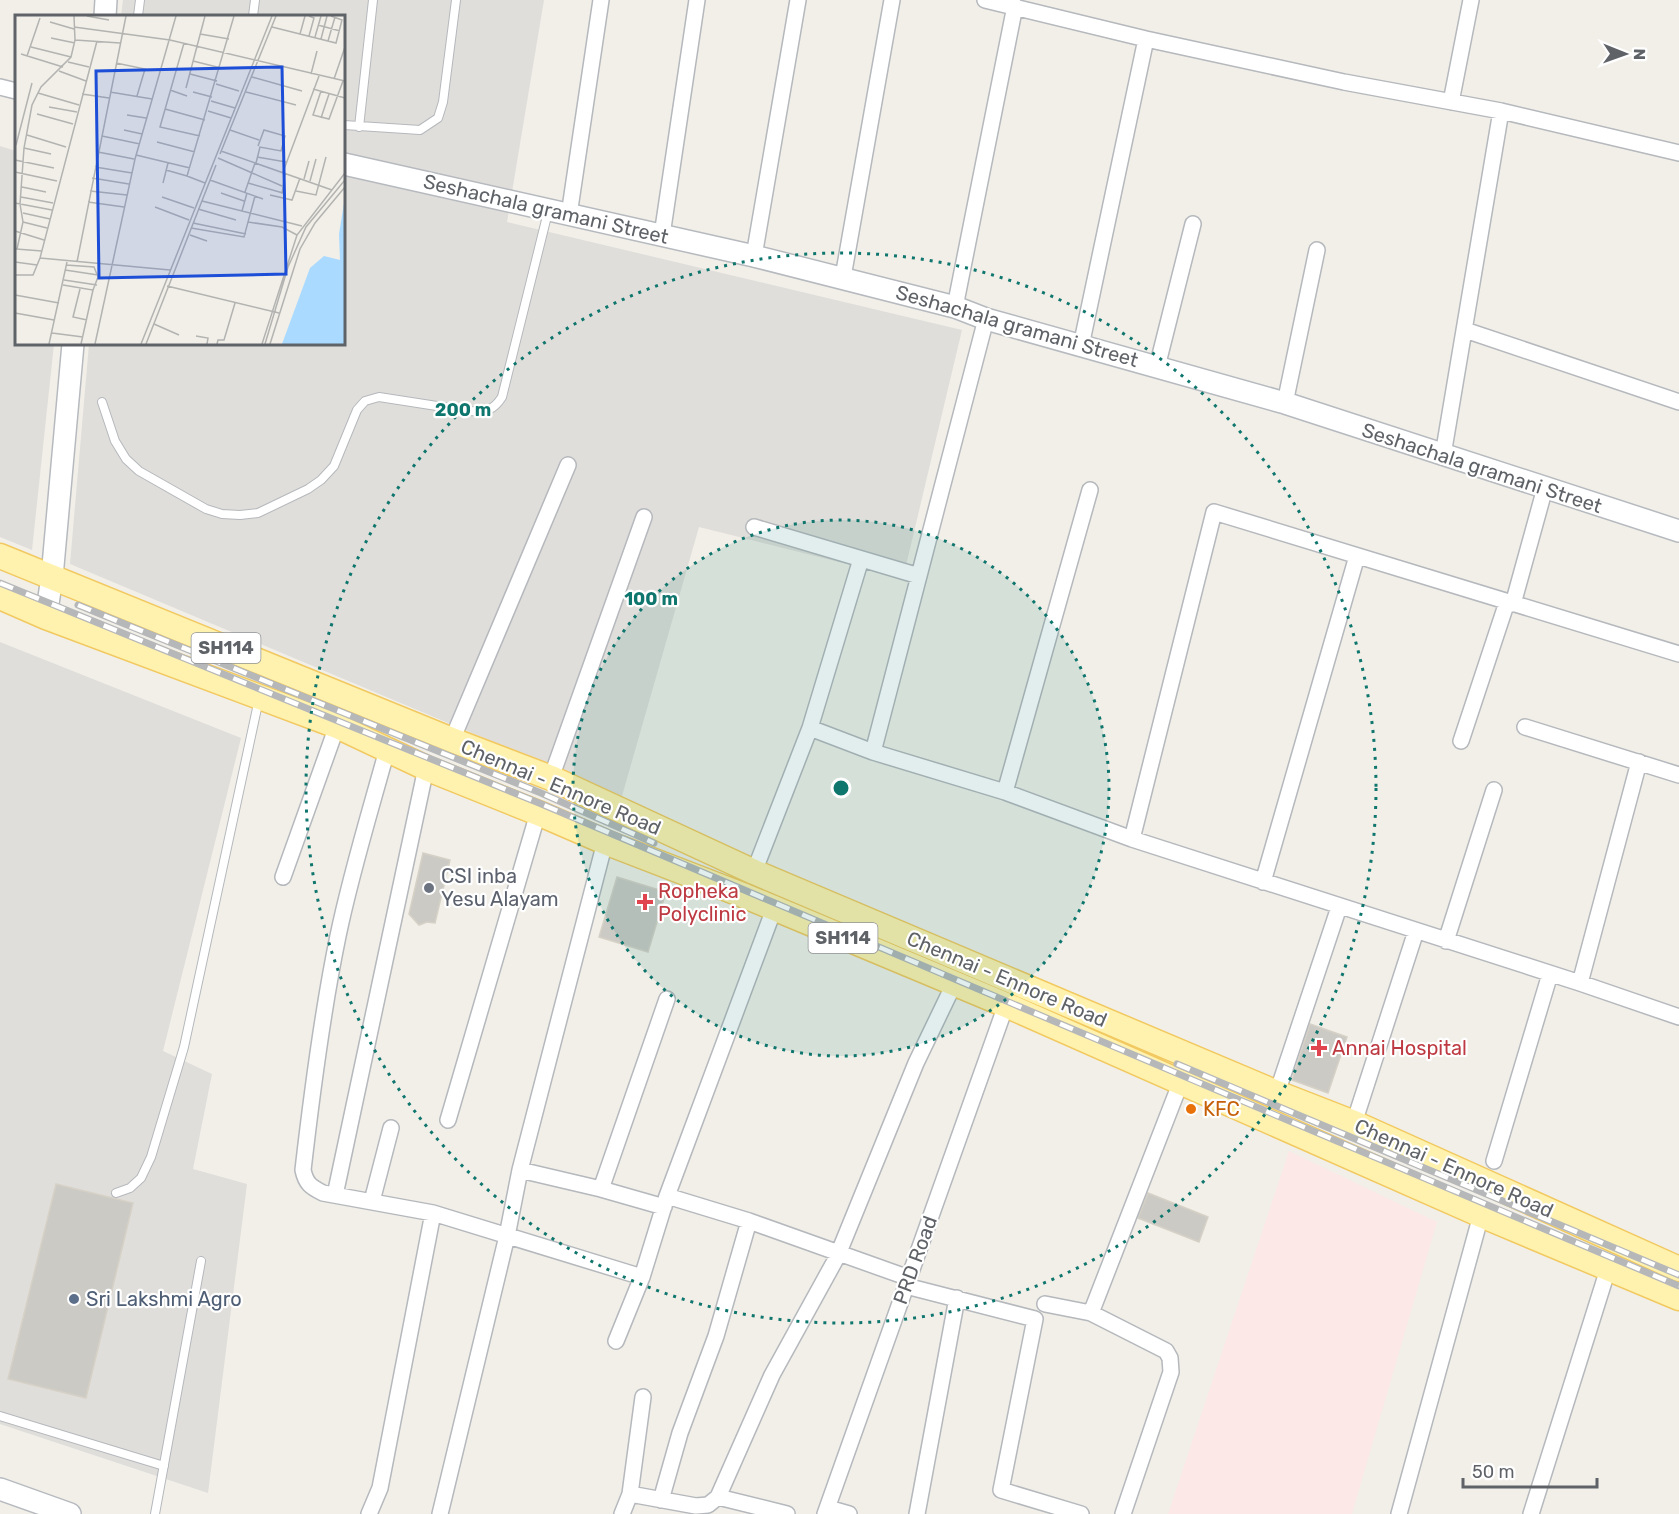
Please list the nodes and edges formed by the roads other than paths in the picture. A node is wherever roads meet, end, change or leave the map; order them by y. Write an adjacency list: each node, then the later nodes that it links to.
1 (106, 0): 13 (street)
2 (140, 0): 14 (lane)
3 (255, 0): 15 (lane)
4 (373, 0): 22 (lane)
5 (456, 0): 22 (lane)
6 (602, 0): 25 (street)
7 (698, 0): 27 (street)
8 (798, 0): 29 (street)
9 (892, 0): 30 (street)
10 (985, 0): 12 (street)
11 (1471, 0): 19 (street)
12 (1015, 6): 16 (street); 31 (street)
13 (105, 15)
14 (138, 15)
15 (253, 15)
16 (1146, 39): 19 (street); 35 (street)
17 (0, 87): 18 (street)
18 (15, 91)
19 (1451, 102): 20 (street)
20 (1501, 111): 23 (street); 33 (street)
21 (345, 125): 22 (lane)
22 (359, 127)
23 (1679, 153)
24 (345, 164): 25 (street, Seshachala gramani Street)
25 (559, 213): 27 (street, Seshachala gramani Street); 37 (lane)
26 (1193, 224): 36 (street)
27 (662, 235): 29 (street, Seshachala gramani Street)
28 (1317, 250): 39 (street)
29 (754, 256): 30 (street, Seshachala gramani Street)
30 (843, 277): 31 (street, Seshachala gramani Street)
31 (955, 307): 32 (street, Seshachala gramani Street)
32 (986, 319): 35 (street, Seshachala gramani Street); 50 (street)
33 (1465, 330): 38 (street); 40 (street)
34 (73, 345): 51 (street)
35 (1081, 346): 36 (street, Seshachala gramani Street)
36 (1157, 367): 39 (street, Seshachala gramani Street)
37 (102, 402)
38 (1679, 402)
39 (1285, 403): 40 (street, Seshachala gramani Street)
40 (1443, 456): 42 (street, Seshachala gramani Street)
41 (568, 465): 60 (street)
42 (1545, 488): 46 (street, Seshachala gramani Street); 53 (street)
43 (1090, 490): 69 (street)
44 (644, 517): 67 (street)
45 (754, 527): 49 (street)
46 (1679, 531)
47 (0, 556): 51 (main road, Chennai - Ennore Road / SH114)
48 (1357, 556): 53 (street); 71 (street); 75 (street)
49 (861, 559): 50 (street); 58 (street)
50 (919, 576): 63 (street)
51 (52, 578): 54 (street); 60 (main road, Chennai - Ennore Road / SH114)
52 (0, 597): 54 (main road, Chennai - Ennore Road / SH114)
53 (1510, 603): 55 (street); 61 (street)
54 (46, 616): 56 (main road, Chennai - Ennore Road / SH114)
55 (1679, 654)
56 (260, 697): 57 (main road, Chennai - Ennore Road / SH114); 94 (lane)
57 (337, 726): 62 (main road, Chennai - Ennore Road / SH114); 74 (street)
58 (810, 728): 63 (street); 73 (street)
59 (1526, 728): 64 (street)
60 (452, 740): 67 (main road, Chennai - Ennore Road / SH114)
61 (1461, 741)
62 (387, 750): 65 (main road, Chennai - Ennore Road / SH114); 95 (street)
63 (873, 752): 69 (street)
64 (1639, 762): 66 (street); 81 (street)
65 (426, 768): 70 (main road, Chennai - Ennore Road / SH114); 95 (street)
66 (1679, 774)
67 (551, 778): 73 (main road, Chennai - Ennore Road / SH114)
68 (1494, 790): 79 (street)
69 (1005, 792): 71 (street)
70 (538, 813): 72 (main road, Chennai - Ennore Road / SH114); 88 (street)
71 (1132, 839): 75 (street)
72 (605, 842): 77 (main road, Chennai - Ennore Road / SH114); 92 (street)
73 (754, 872): 87 (main road, Chennai - Ennore Road / SH114)
74 (283, 877)
75 (1263, 882): 76 (street)
76 (1339, 907): 78 (street); 87 (street)
77 (774, 909): 82 (main road, Chennai - Ennore Road / SH114); 97 (street)
78 (1416, 931): 79 (street); 89 (street)
79 (1446, 940): 80 (street)
80 (1551, 974): 81 (street); 91 (street)
81 (1580, 983): 85 (street)
82 (954, 984): 84 (main road, Chennai - Ennore Road / SH114); 102 (street)
83 (667, 999): 93 (street)
84 (1006, 1005): 86 (main road, Chennai - Ennore Road / SH114); 107 (street, PRD Road)
85 (1679, 1017)
86 (1180, 1084): 99 (main road, Chennai - Ennore Road / SH114); 111 (street)
87 (1277, 1093): 89 (main road, Chennai - Ennore Road / SH114)
88 (448, 1120)
89 (1354, 1123): 105 (main road, Chennai - Ennore Road / SH114)
90 (391, 1128): 96 (street)
91 (1494, 1161)
92 (520, 1170): 93 (street); 101 (street)
93 (601, 1189): 97 (street)
94 (116, 1193)
95 (335, 1196): 96 (street)
96 (372, 1201): 98 (street)
97 (665, 1202): 100 (street); 106 (street)
98 (433, 1213): 101 (street); 123 (street)
99 (1480, 1215): 104 (main road, Chennai - Ennore Road / SH114); 131 (street)
100 (749, 1221): 102 (street); 119 (street)
101 (507, 1236): 106 (street); 124 (street)
102 (839, 1253): 107 (street); 118 (street)
103 (201, 1261): 115 (lane)
104 (1608, 1269): 109 (main road, Chennai - Ennore Road / SH114); 132 (street)
105 (1679, 1269)
106 (642, 1277): 112 (street)
107 (907, 1282): 108 (street); 120 (street, PRD Road)
108 (957, 1298): 128 (street); 129 (street)
109 (1679, 1298)
110 (1045, 1305): 111 (street)
111 (1091, 1313): 130 (street)
112 (616, 1341)
113 (643, 1397): 117 (street)
114 (0, 1416): 115 (lane)
115 (164, 1466): 122 (lane)
116 (0, 1489): 121 (street)
117 (630, 1494): 119 (street); 125 (street)
118 (718, 1497): 119 (street); 126 (street)
119 (661, 1500)
120 (827, 1511): 127 (street)
121 (70, 1514)
122 (155, 1514)
123 (369, 1514)
124 (440, 1514)
125 (622, 1514)
126 (787, 1514)
127 (849, 1514)
128 (917, 1514)
129 (1081, 1514)
130 (1123, 1514)
131 (1399, 1514)
132 (1531, 1514)

